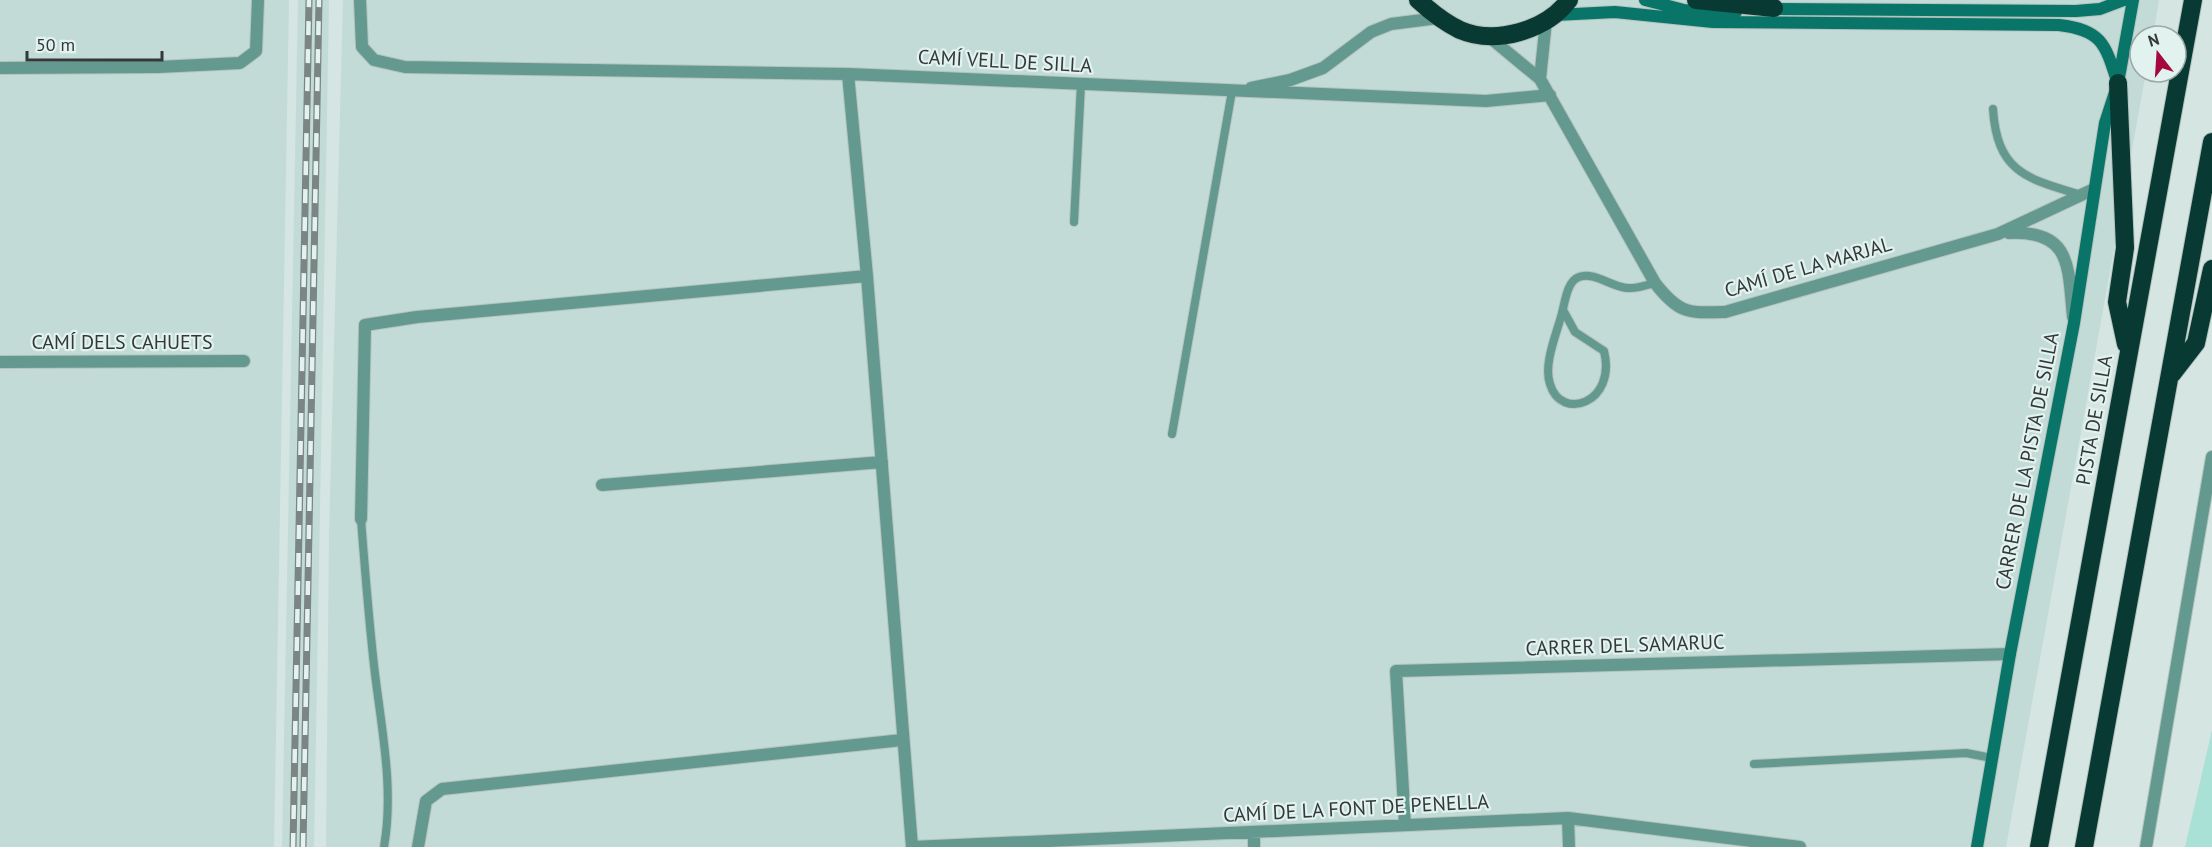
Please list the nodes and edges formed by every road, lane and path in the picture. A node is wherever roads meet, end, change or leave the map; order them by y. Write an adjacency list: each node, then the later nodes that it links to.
1 (258, 0): 14 (street)
2 (360, 0): 15 (street, CAMÍ VELL DE SILLA)
3 (1418, 0): 11 (highway)
4 (1569, 0): 12 (highway)
5 (1645, 0): 10 (street)
6 (1696, 0): 10 (highway)
7 (2124, 0): 10 (street)
8 (2133, 0): 17 (street, CARRER DE LA PISTA DE SILLA)
9 (2193, 0): 32 (highway, PISTA DE SILLA)
10 (1774, 8)
11 (1438, 18): 13 (highway); 19 (street)
12 (1550, 18): 13 (highway); 16 (street); 17 (street)
13 (1488, 36): 16 (street, CAMÍ DE LA MARJAL)
14 (0, 68)
15 (848, 74): 18 (street, CAMÍ VELL DE SILLA); 28 (street)
16 (1540, 79): 20 (street, CAMÍ DE LA MARJAL)
17 (2118, 83): 23 (street, CARRER DE LA PISTA DE SILLA); 32 (highway)
18 (1081, 84): 19 (street, CAMÍ VELL DE SILLA); 25 (lane)
19 (1232, 92): 20 (street, CAMÍ VELL DE SILLA); 36 (lane)
20 (1550, 95): 29 (street, CAMÍ DE LA MARJAL)
21 (1993, 109): 24 (lane)
22 (2212, 142): 35 (highway)
23 (2094, 189): 24 (street, CAMÍ DE LA MARJAL); 31 (street, CARRER DE LA PISTA DE SILLA)
24 (2081, 196): 26 (street, CAMÍ DE LA MARJAL)
25 (1074, 222)
26 (1998, 234): 29 (street, CAMÍ DE LA MARJAL); 31 (street, CAMÍ DE LA MARJAL)
27 (2212, 269): 35 (highway)
28 (867, 276): 38 (street); 40 (street)
29 (1655, 284): 30 (lane)
30 (1563, 310): 30 (lane)
31 (2074, 322): 41 (street, CARRER DE LA PISTA DE SILLA)
32 (2128, 354): 55 (highway, PISTA DE SILLA)
33 (244, 361): 34 (street, CAMÍ DELS CAHUETS)
34 (0, 362)
35 (2167, 381): 56 (highway)
36 (1172, 434)
37 (2212, 460): 57 (street)
38 (882, 462): 39 (street); 42 (street)
39 (602, 485)
40 (361, 519): 48 (lane)
41 (2010, 654): 43 (street, CARRER DE LA PISTA DE SILLA); 46 (street, CARRER DEL SAMARUC)
42 (902, 740): 49 (street); 50 (street)
43 (1992, 758): 44 (lane); 54 (street, CARRER DE LA PISTA DE SILLA)
44 (1754, 764)
45 (1568, 818): 46 (street, CAMÍ DE LA FONT DE PENELLA); 52 (street); 53 (street, CAMÍ DE LA FONT DE PENELLA)
46 (1405, 825): 47 (street, CAMÍ DE LA FONT DE PENELLA)
47 (1254, 832): 50 (street, CAMÍ DE LA FONT DE PENELLA); 51 (street)
48 (384, 847)
49 (418, 847)
50 (912, 847)
51 (1254, 847)
52 (1569, 847)
53 (1800, 847)
54 (1977, 847)
55 (2039, 847)
56 (2084, 847)
57 (2146, 847)

